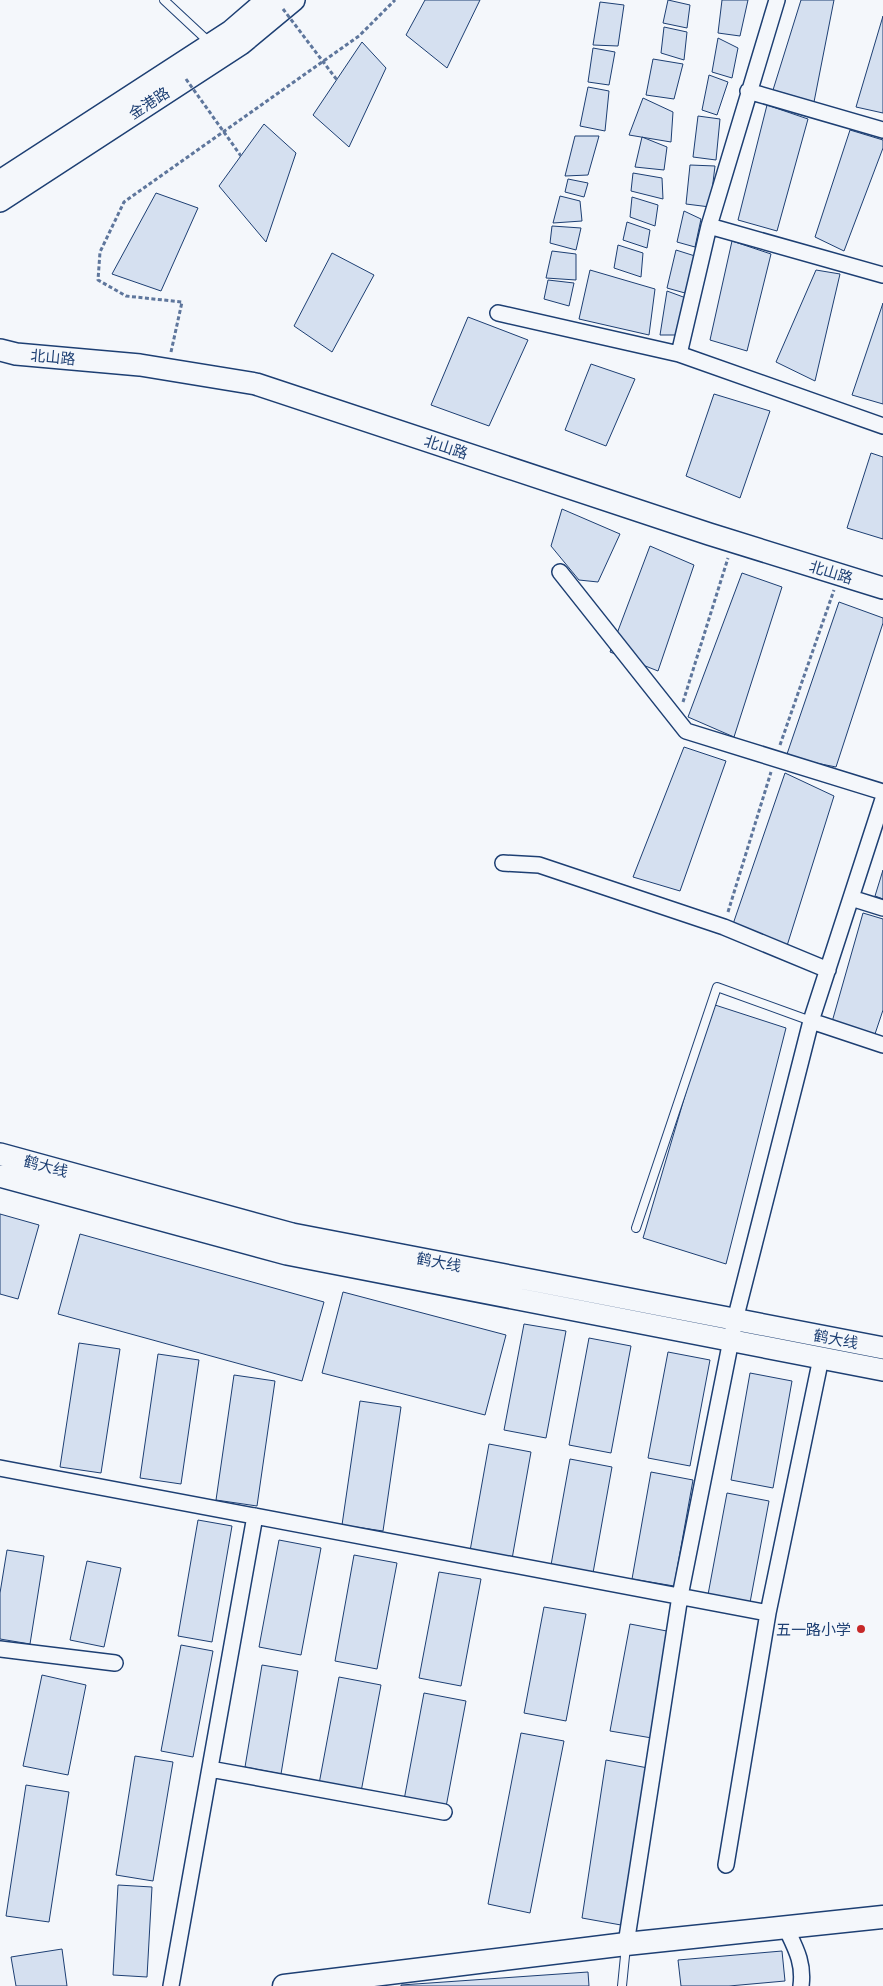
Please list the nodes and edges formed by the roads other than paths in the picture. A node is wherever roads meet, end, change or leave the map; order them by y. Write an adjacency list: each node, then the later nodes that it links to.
1 (164, 0): 4 (lane)
2 (777, 0): 5 (street)
3 (281, 3): 4 (main road, 金港路); 8 (main road, 金港路)
4 (211, 43): 7 (main road, 金港路)
5 (748, 91): 6 (street); 9 (street)
6 (883, 130)
7 (0, 181)
8 (0, 201)
9 (709, 226): 10 (street); 13 (street)
10 (883, 275)
11 (498, 314): 13 (street)
12 (0, 350): 16 (main road, 北山路)
13 (679, 354): 14 (street)
14 (883, 426)
15 (560, 572): 17 (street)
16 (883, 588)
17 (883, 792)
18 (883, 799): 20 (street)
19 (503, 863): 22 (street)
20 (851, 898): 21 (street); 22 (street)
21 (883, 908)
22 (828, 970): 23 (street)
23 (811, 1021): 24 (street); 27 (lane); 28 (street)
24 (883, 1045)
25 (0, 1154): 28 (main road, 鹤大线)
26 (0, 1176): 29 (main road, 鹤大线)
27 (636, 1228)
28 (735, 1320): 29 (street); 30 (main road, 鹤大线)
29 (731, 1341): 31 (main road, 鹤大线); 35 (street)
30 (883, 1348)
31 (821, 1358): 32 (main road, 鹤大线); 36 (street)
32 (883, 1370)
33 (0, 1468): 34 (street)
34 (255, 1516): 35 (street); 39 (street)
35 (680, 1596): 36 (street); 44 (street)
36 (768, 1613): 41 (street)
37 (0, 1649): 38 (street)
38 (115, 1663)
39 (210, 1769): 40 (street); 45 (street)
40 (444, 1812)
41 (726, 1865)
42 (883, 1917): 43 (main road)
43 (786, 1928): 44 (main road); 48 (street)
44 (626, 1944): 46 (main road); 47 (lane)
45 (171, 1986)
46 (284, 1986)
47 (622, 1986)
48 (801, 1986)

